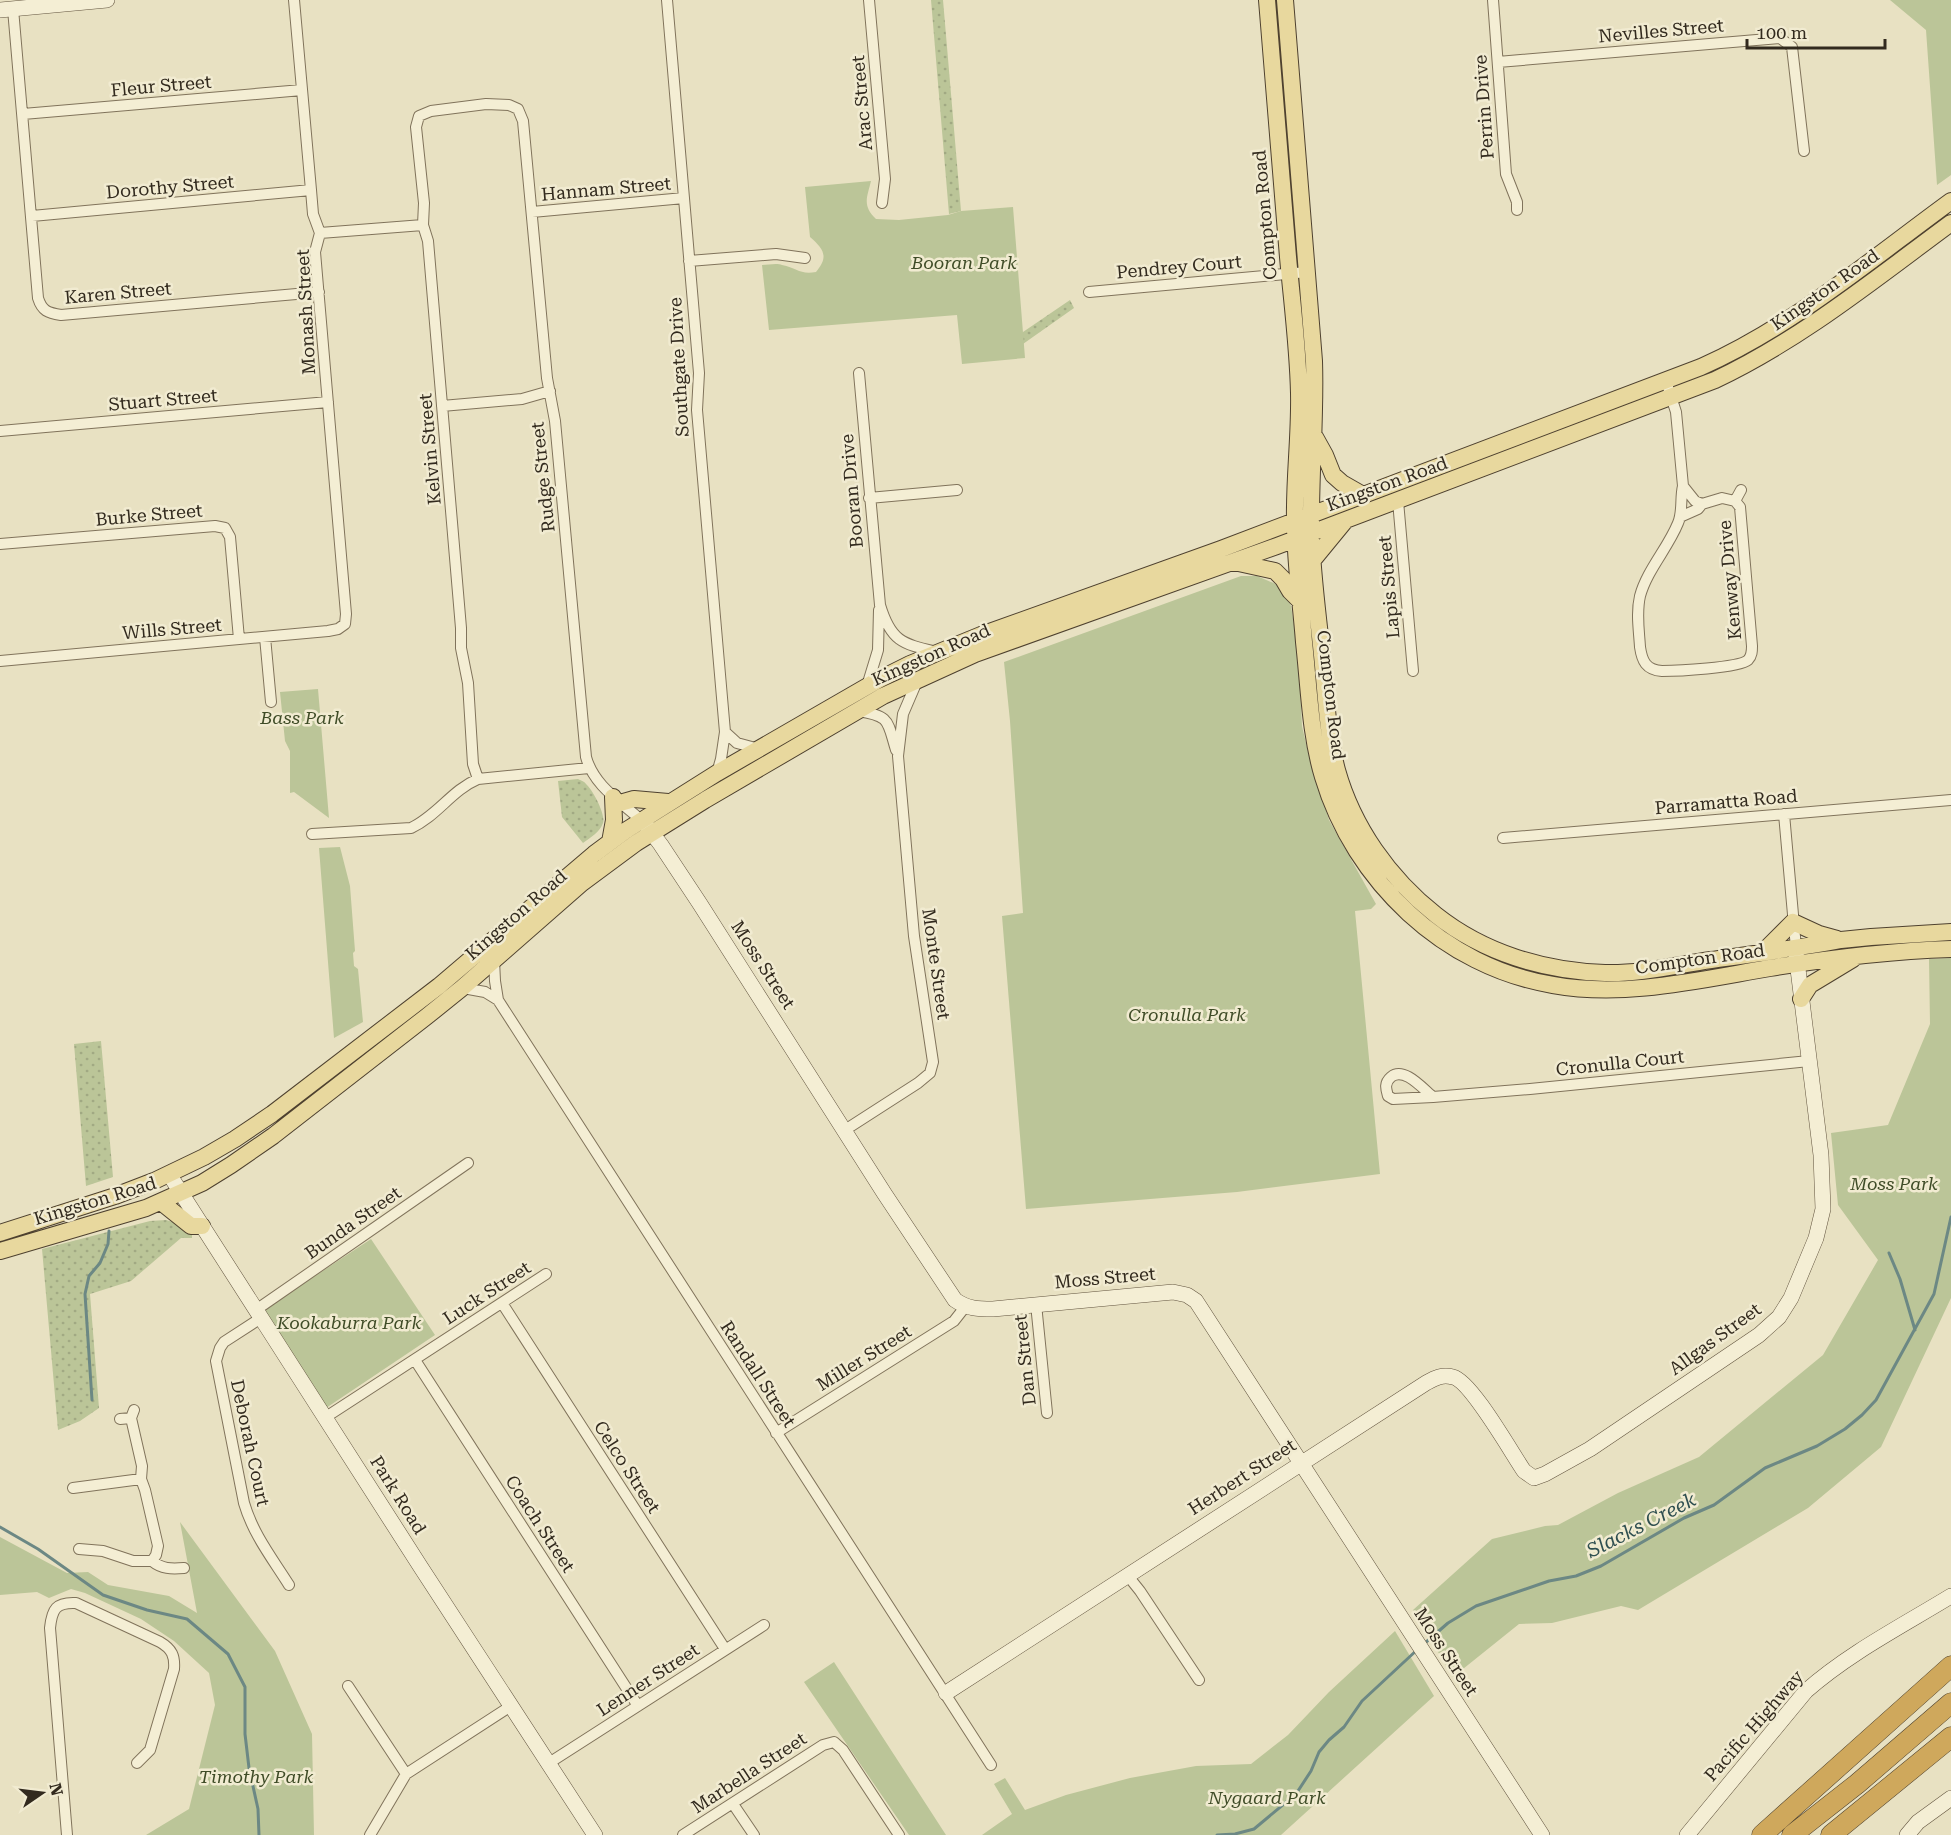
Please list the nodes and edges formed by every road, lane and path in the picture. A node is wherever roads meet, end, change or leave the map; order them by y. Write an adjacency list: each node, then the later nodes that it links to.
1 (107, 0): 8 (street)
2 (294, 0): 10 (street, Monash Street)
3 (667, 0): 15 (street, Southgate Drive)
4 (869, 0): 17 (street, Arac Street)
5 (1267, 0): 27 (main road, Compton Road)
6 (1285, 0): 26 (main road, Compton Road)
7 (1493, 0): 9 (street, Perrin Drive)
8 (6, 9): 12 (street, Karen Street)
9 (1498, 62): 13 (street, Nevilles Street); 18 (street, Perrin Drive)
10 (302, 90): 12 (street, Fleur Street); 14 (street, Monash Street)
11 (518, 110): 19 (street, Rudge Street); 22 (street, Kelvin Street)
12 (23, 114): 20 (street, Karen Street)
13 (1804, 151)
14 (310, 190): 20 (street, Dorothy Street); 23 (street, Monash Street)
15 (684, 198): 19 (street, Hannam Street); 25 (street, Southgate Drive)
16 (1951, 201): 31 (main road, Kingston Road)
17 (882, 203)
18 (1517, 210)
19 (532, 212): 32 (street, Rudge Street)
20 (32, 216): 28 (street, Karen Street)
21 (1951, 223): 31 (main road, Kingston Road)
22 (423, 225): 23 (street); 34 (street, Kelvin Street)
23 (320, 233): 28 (street, Monash Street)
24 (805, 258): 25 (street)
25 (689, 261): 66 (street, Southgate Drive)
26 (1307, 273): 27 (street, Pendrey Court); 36 (main road, Compton Road)
27 (1290, 274): 29 (street, Pendrey Court); 48 (main road, Compton Road)
28 (319, 292): 33 (street, Monash Street)
29 (1089, 292)
30 (859, 373): 41 (street, Booran Drive)
31 (1669, 389): 37 (street, Kenway Drive); 40 (main road, Kingston Road); 42 (main road, Kingston Road)
32 (550, 391): 34 (street); 69 (street, Rudge Street)
33 (328, 402): 35 (street, Stuart Street); 56 (street, Monash Street)
34 (442, 406): 71 (street, Kelvin Street)
35 (0, 431)
36 (1314, 436): 40 (main road); 45 (main road, Compton Road)
37 (1683, 486): 44 (street, Kenway Drive); 46 (street, Kenway Drive)
38 (957, 490): 41 (street)
39 (1741, 490): 43 (street, Kenway Drive)
40 (1363, 495): 45 (main road, Kingston Road)
41 (869, 498): 55 (street, Booran Drive)
42 (1398, 501): 47 (main road, Kingston Road); 61 (street, Lapis Street)
43 (1735, 501): 44 (street, Kenway Drive); 46 (street, Kenway Drive)
44 (1702, 504): 46 (street, Kenway Drive)
45 (1312, 515): 48 (main road, Kingston Road); 49 (main road, Compton Road)
46 (1680, 518)
47 (1346, 520): 49 (main road, Kingston Road); 52 (main road)
48 (1294, 521): 50 (main road, Compton Road); 59 (main road, Kingston Road)
49 (1311, 533): 50 (main road, Kingston Road); 52 (main road, Compton Road)
50 (1295, 539): 53 (main road, Kingston Road); 54 (main road, Compton Road)
51 (0, 544): 58 (street, Burke Street)
52 (1313, 560): 84 (main road, Compton Road)
53 (1234, 562): 54 (main road); 62 (main road, Kingston Road)
54 (1300, 601): 86 (main road, Compton Road)
55 (880, 605): 59 (street, Booran Drive); 63 (street, Booran Drive)
56 (345, 624): 57 (street, Wills Street)
57 (265, 637): 58 (street, Wills Street); 64 (street)
58 (239, 639): 60 (street, Wills Street)
59 (937, 652): 63 (main road, Kingston Road)
60 (0, 661)
61 (1413, 671)
62 (918, 679): 65 (main road, Kingston Road); 68 (street, Monte Street)
63 (867, 686): 67 (main road, Kingston Road)
64 (271, 702)
65 (857, 711): 68 (street, Monte Street); 76 (main road, Kingston Road)
66 (724, 732): 67 (street); 70 (street, Southgate Drive)
67 (759, 749): 70 (main road, Kingston Road)
68 (898, 756): 93 (street, Monte Street)
69 (589, 768): 71 (street); 72 (street, Rudge Street)
70 (717, 773): 74 (main road, Kingston Road)
71 (478, 779): 77 (street)
72 (617, 800): 74 (main road); 76 (street, Rudge Street); 79 (main road)
73 (1951, 800): 75 (street, Parramatta Road)
74 (668, 802): 76 (main road, Kingston Road)
75 (1784, 814): 78 (street, Parramatta Road); 80 (street)
76 (647, 826): 79 (main road, Kingston Road); 87 (main road, Kingston Road); 93 (street, Moss Street)
77 (312, 834)
78 (1503, 838)
79 (610, 842): 95 (main road, Kingston Road)
80 (1793, 922): 82 (main road); 84 (main road); 86 (street)
81 (1951, 932): 82 (main road, Compton Road)
82 (1841, 940): 86 (main road, Compton Road)
83 (1951, 949): 85 (main road, Compton Road)
84 (1762, 953): 86 (main road, Compton Road)
85 (1862, 954): 86 (main road, Compton Road); 89 (main road)
86 (1797, 956): 89 (street, Allgas Street)
87 (494, 960): 88 (main road, Kingston Road); 90 (street, Randall Street)
88 (463, 988): 90 (street); 96 (main road, Kingston Road)
89 (1801, 999): 91 (street, Allgas Street)
90 (498, 1000): 110 (street, Randall Street)
91 (1809, 1061): 92 (street, Cronulla Court); 112 (street, Allgas Street)
92 (1433, 1097)
93 (845, 1130): 104 (street, Moss Street)
94 (468, 1163): 105 (street, Bunda Street)
95 (169, 1174): 96 (street, Park Road); 99 (main road, Kingston Road)
96 (181, 1193): 97 (main road, Kingston Road); 98 (street, Park Road)
97 (161, 1202): 98 (main road); 100 (main road, Kingston Road)
98 (202, 1226): 105 (street, Park Road)
99 (0, 1233)
100 (0, 1251)
101 (546, 1274): 102 (street, Luck Street)
102 (502, 1304): 106 (street, Luck Street); 122 (street, Celco Street)
103 (1036, 1304): 104 (street, Moss Street); 107 (street, Dan Street); 111 (street, Moss Street)
104 (965, 1307): 110 (street, Miller Street)
105 (258, 1314): 108 (street, Park Road); 119 (street, Deborah Court)
106 (415, 1360): 108 (street, Luck Street); 129 (street, Coach Street)
107 (1047, 1413)
108 (326, 1418): 128 (street, Park Road)
109 (120, 1419): 113 (street)
110 (776, 1433): 126 (street, Randall Street)
111 (1300, 1462): 112 (street, Herbert Street); 118 (street, Herbert Street); 146 (street, Moss Street)
112 (1534, 1478)
113 (141, 1479): 114 (street); 116 (street)
114 (74, 1488)
115 (79, 1549): 116 (street)
116 (152, 1561): 117 (street)
117 (184, 1568)
118 (1128, 1576): 124 (street); 126 (street, Herbert Street)
119 (289, 1585)
120 (1951, 1596): 147 (street, Pacific Highway)
121 (764, 1624): 122 (street, Lenner Street)
122 (725, 1649): 129 (street, Lenner Street)
123 (1951, 1666): 148 (highway)
124 (1199, 1680)
125 (348, 1686): 135 (street)
126 (946, 1693): 134 (street, Randall Street)
127 (1951, 1703): 149 (highway)
128 (512, 1706): 133 (street, Park Road); 135 (street)
129 (638, 1706): 133 (street, Lenner Street)
130 (1951, 1737): 150 (highway)
131 (1951, 1755): 150 (highway)
132 (137, 1763): 140 (street)
133 (549, 1763): 142 (street, Park Road)
134 (991, 1765)
135 (406, 1774): 141 (street)
136 (1951, 1798): 139 (street)
137 (734, 1804): 143 (street, Marbella Street); 144 (street); 145 (street, Marbella Street)
138 (1951, 1810): 139 (street)
139 (1908, 1834)
140 (67, 1835)
141 (370, 1835)
142 (595, 1835)
143 (683, 1835)
144 (754, 1835)
145 (899, 1835)
146 (1542, 1835)
147 (1687, 1835)
148 (1762, 1835)
149 (1792, 1835)
150 (1832, 1835)

